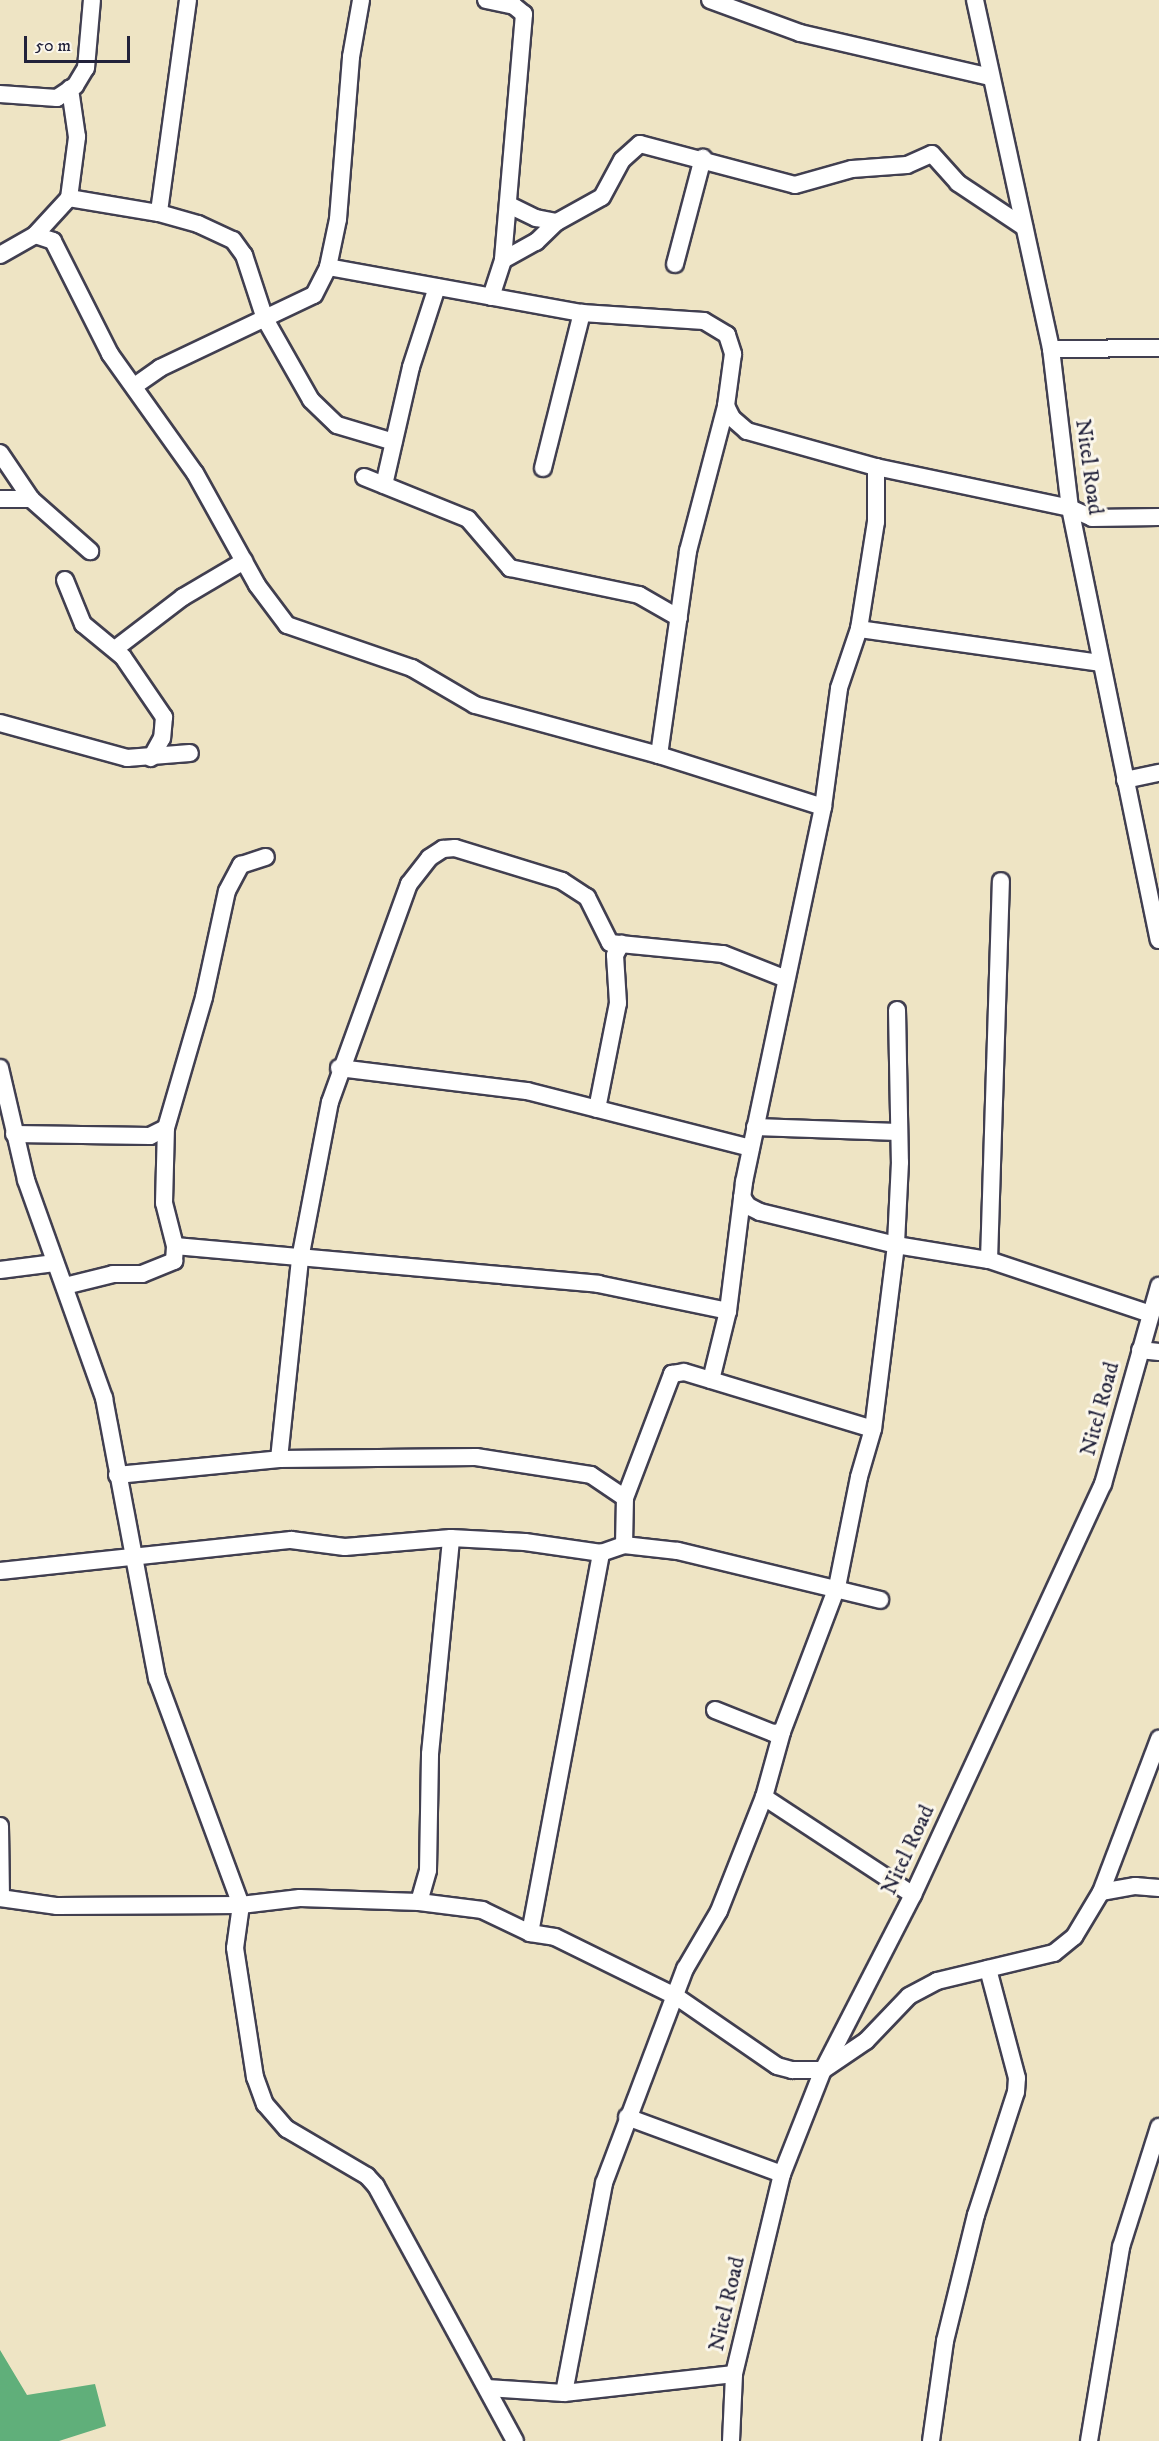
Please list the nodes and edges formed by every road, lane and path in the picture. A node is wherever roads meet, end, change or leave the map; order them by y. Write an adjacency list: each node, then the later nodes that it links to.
1 (92, 0): 8 (street)
2 (188, 0): 13 (street)
3 (361, 0): 20 (street)
4 (486, 0): 12 (street)
5 (710, 0): 7 (street)
6 (975, 0): 7 (street, Nitel Road)
7 (991, 77): 15 (street, Nitel Road)
8 (70, 89): 9 (street); 11 (street)
9 (0, 94)
10 (703, 158): 14 (street); 15 (street); 19 (street)
11 (69, 198): 13 (street); 16 (street)
12 (509, 206): 14 (street); 18 (street)
13 (159, 213): 24 (street)
14 (557, 222): 18 (street)
15 (1024, 227): 26 (street, Nitel Road)
16 (35, 235): 17 (street); 27 (street)
17 (0, 255)
18 (503, 260): 22 (street)
19 (675, 264)
20 (328, 267): 21 (street); 24 (street)
21 (437, 287): 22 (street); 29 (street)
22 (491, 297): 23 (street)
23 (582, 313): 28 (street); 32 (street)
24 (265, 319): 27 (street); 29 (street)
25 (1159, 348): 26 (street)
26 (1051, 349): 37 (street, Nitel Road)
27 (136, 385): 40 (street)
28 (726, 406): 31 (street); 42 (street)
29 (394, 442): 34 (street)
30 (0, 453): 36 (street)
31 (876, 467): 37 (street); 43 (street)
32 (543, 468)
33 (364, 477): 34 (street)
34 (384, 485): 42 (street)
35 (0, 499): 36 (street)
36 (31, 499): 39 (street)
37 (1070, 508): 38 (street); 45 (street, Nitel Road)
38 (1159, 517)
39 (90, 551)
40 (244, 561): 44 (street); 48 (street)
41 (65, 580): 44 (street)
42 (679, 618): 48 (street)
43 (859, 629): 45 (street); 52 (street)
44 (115, 649): 49 (street)
45 (1101, 663): 51 (street, Nitel Road)
46 (0, 723): 49 (street)
47 (190, 753): 49 (street)
48 (659, 755): 52 (street)
49 (151, 758)
50 (1159, 773): 51 (street)
51 (1125, 780): 55 (street, Nitel Road)
52 (823, 807): 57 (street)
53 (266, 857): 63 (street)
54 (1001, 880): 71 (street)
55 (1159, 940)
56 (621, 944): 57 (street); 59 (street); 61 (street)
57 (786, 979): 62 (street)
58 (897, 1010): 64 (street)
59 (339, 1068): 61 (street); 70 (street)
60 (1, 1079): 65 (street)
61 (597, 1108): 66 (street)
62 (755, 1127): 64 (street); 66 (street)
63 (166, 1128): 65 (street); 69 (street)
64 (897, 1132): 68 (street)
65 (14, 1134): 72 (street)
66 (751, 1148): 67 (street)
67 (742, 1197): 68 (street); 76 (street)
68 (896, 1245): 71 (street); 81 (street)
69 (175, 1246): 70 (street); 74 (street)
70 (300, 1259): 76 (street); 82 (street)
71 (989, 1260): 77 (street)
72 (55, 1263): 73 (street); 74 (street)
73 (0, 1270)
74 (65, 1286): 83 (street)
75 (1159, 1286): 77 (street, Nitel Road)
76 (728, 1311): 80 (street)
77 (1150, 1314): 78 (street, Nitel Road)
78 (1140, 1350): 79 (street); 99 (street, Nitel Road)
79 (1159, 1352)
80 (711, 1380): 81 (street); 84 (street)
81 (873, 1429): 90 (street)
82 (279, 1459): 83 (street); 84 (street)
83 (117, 1475): 88 (street)
84 (625, 1498): 86 (street)
85 (451, 1538): 87 (street); 88 (street); 101 (street)
86 (624, 1545): 87 (street); 90 (street)
87 (601, 1553): 103 (street)
88 (133, 1558): 89 (street); 102 (street)
89 (0, 1571)
90 (837, 1587): 91 (street); 93 (street)
91 (880, 1600)
92 (715, 1710): 93 (street)
93 (782, 1732): 95 (street)
94 (1159, 1739): 98 (street)
95 (764, 1797): 99 (street); 105 (street)
96 (0, 1826): 100 (street)
97 (1159, 1888): 98 (street)
98 (1101, 1892): 104 (street)
99 (913, 1895): 106 (street, Nitel Road)
100 (0, 1898): 102 (street)
101 (418, 1902): 102 (street); 103 (street)
102 (241, 1905): 111 (street)
103 (530, 1933): 105 (street)
104 (988, 1969): 106 (street); 115 (street)
105 (677, 1997): 106 (street); 107 (street)
106 (823, 2070): 109 (street, Nitel Road)
107 (627, 2117): 109 (street); 112 (street)
108 (1159, 2127): 116 (street)
109 (782, 2174): 110 (street, Nitel Road)
110 (734, 2374): 112 (street); 114 (street, Nitel Road)
111 (487, 2388): 112 (street); 113 (street)
112 (564, 2393)
113 (515, 2441)
114 (731, 2441)
115 (931, 2441)
116 (1089, 2441)

